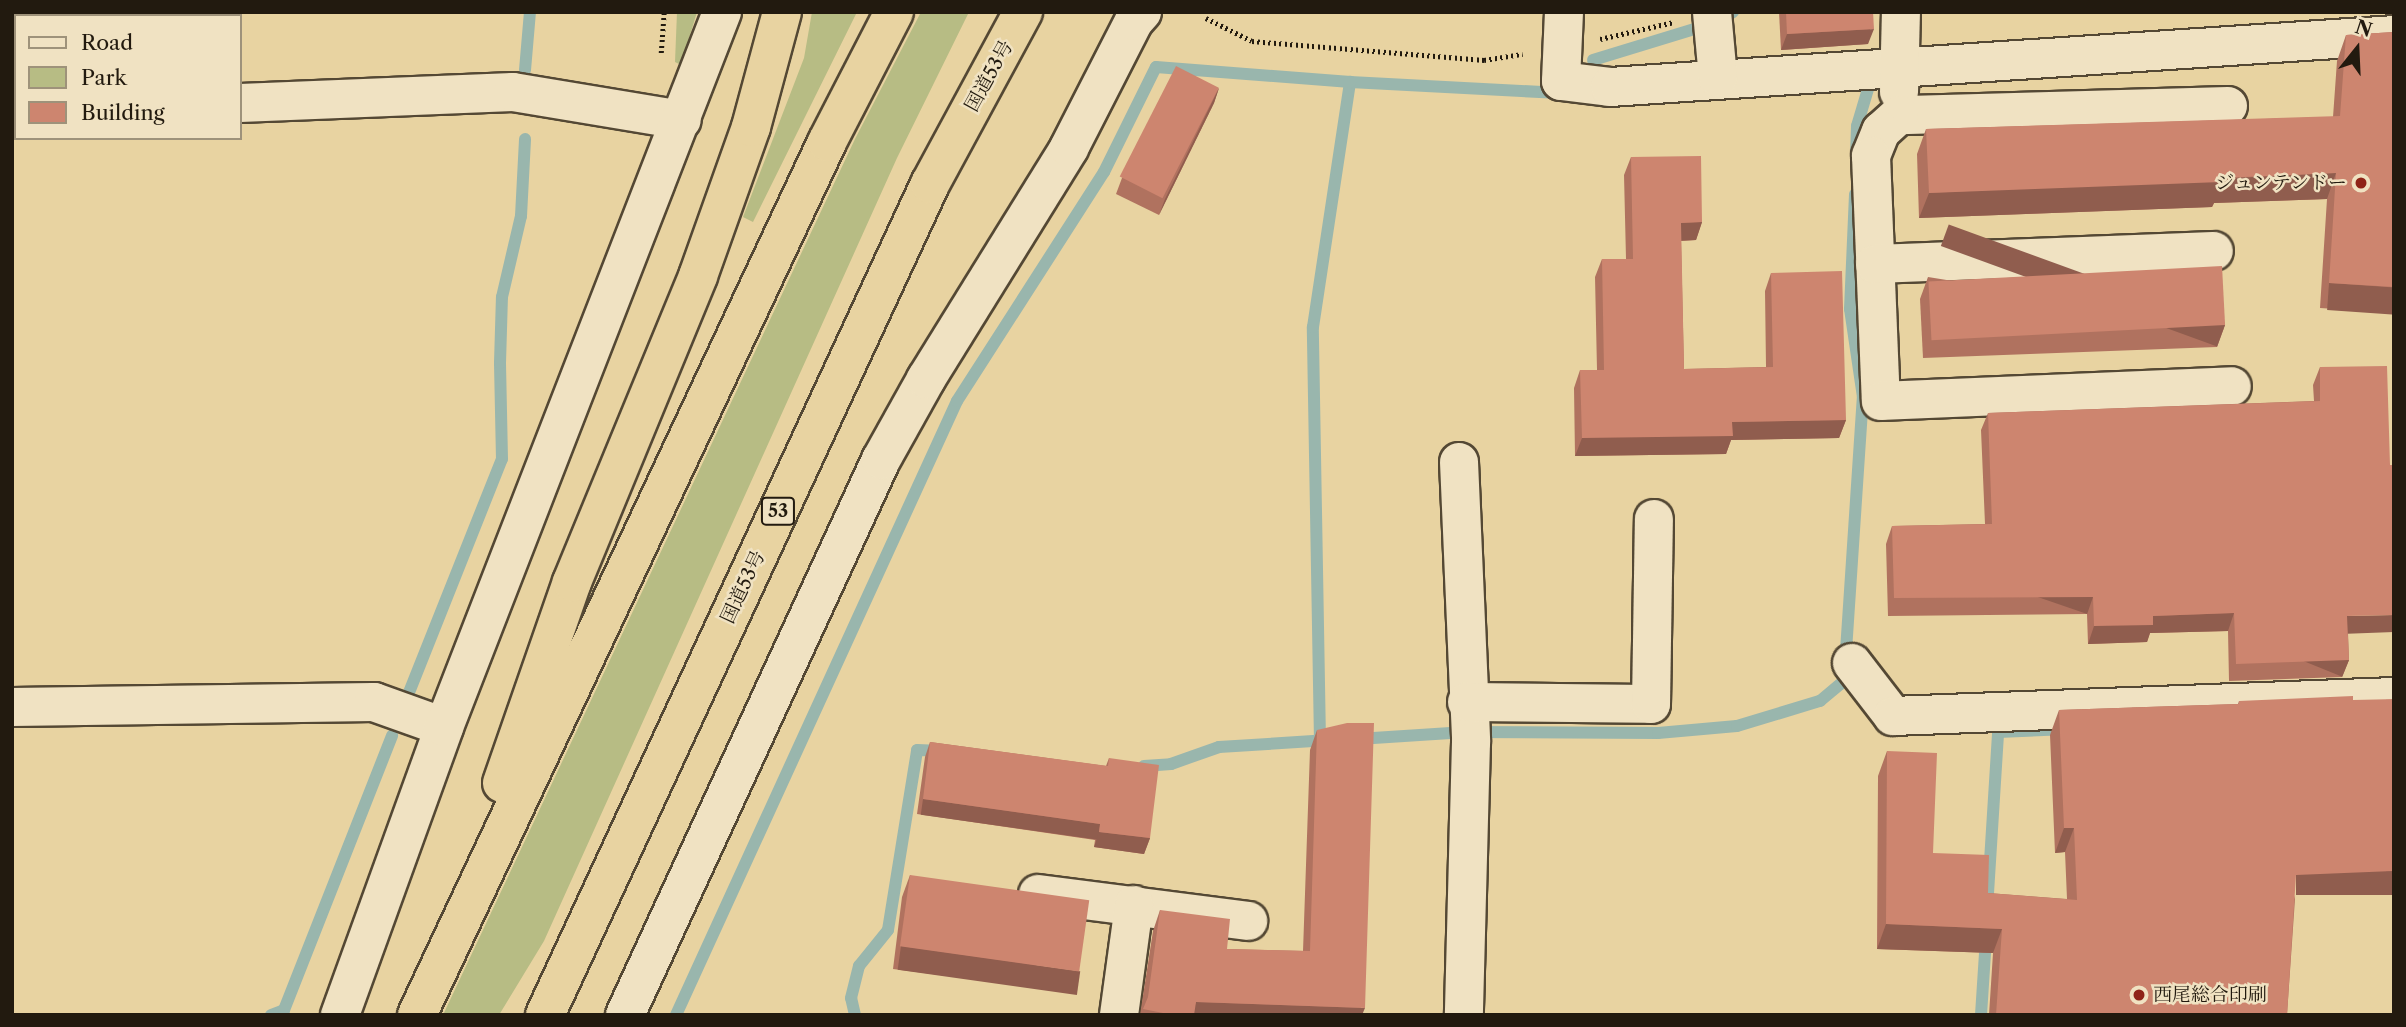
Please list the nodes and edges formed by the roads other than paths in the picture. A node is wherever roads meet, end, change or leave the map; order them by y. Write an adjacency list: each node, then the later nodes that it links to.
1 (722, 12): 14 (street)
2 (782, 12): 28 (highway)
3 (894, 12): 28 (highway)
4 (1023, 12): 31 (highway, 国道53号 / 53)
5 (1142, 12): 32 (street)
6 (1901, 12): 11 (street)
7 (1713, 18): 10 (street)
8 (1564, 26): 10 (street)
9 (2394, 36): 11 (street)
10 (1718, 78): 11 (street)
11 (1900, 86): 13 (street); 16 (street)
12 (242, 103): 14 (street)
13 (2228, 106)
14 (682, 120): 24 (street)
15 (2214, 251): 16 (street)
16 (1875, 264): 17 (street)
17 (2232, 386)
18 (1459, 462): 23 (street)
19 (1654, 519): 23 (street)
20 (1852, 663): 21 (street)
21 (2394, 697)
22 (12, 707): 24 (street)
23 (1469, 723): 34 (street)
24 (444, 727): 29 (street)
25 (999, 889): 26 (street)
26 (1133, 905): 27 (street); 33 (street)
27 (1248, 921)
28 (433, 980): 30 (highway)
29 (340, 1015)
30 (418, 1015)
31 (545, 1015)
32 (625, 1015)
33 (1119, 1015)
34 (1464, 1015)

